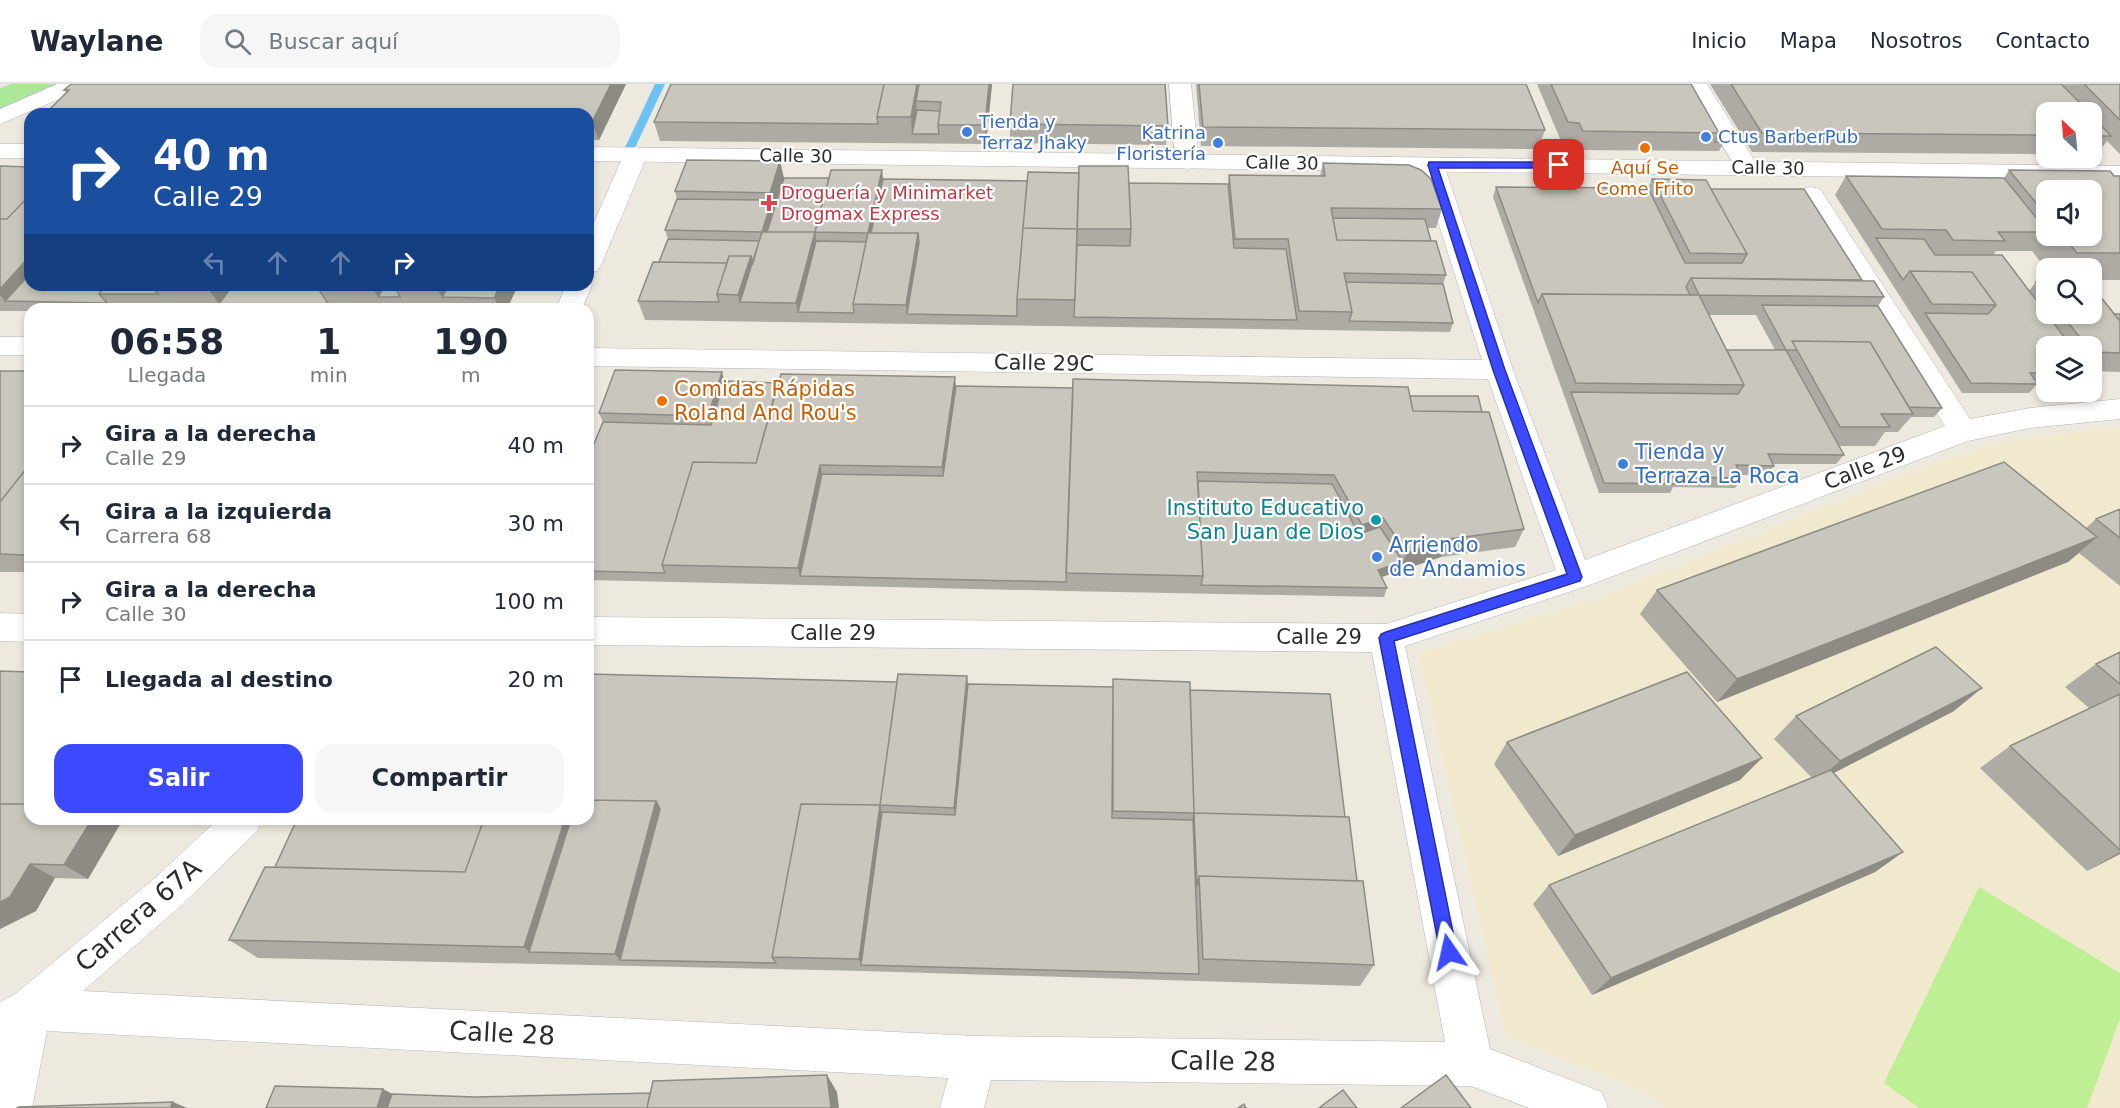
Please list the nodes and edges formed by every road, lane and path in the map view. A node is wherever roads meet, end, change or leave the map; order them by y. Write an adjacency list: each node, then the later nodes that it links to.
1 (75, 84): 4 (street)
2 (1180, 84): 9 (street)
3 (1696, 84): 11 (street)
4 (0, 117)
5 (0, 151): 6 (street)
6 (24, 151)
7 (594, 154): 8 (street, Calle 30)
8 (636, 154): 9 (street, Calle 30); 14 (street)
9 (1187, 162): 10 (street, Calle 30)
10 (1432, 165): 11 (street, Calle 30); 18 (street)
11 (1747, 168): 12 (street, Calle 30)
12 (2120, 173)
13 (1811, 194): 20 (street)
14 (594, 251)
15 (0, 346): 16 (street)
16 (24, 346)
17 (594, 357): 18 (street, Calle 29C)
18 (1499, 370): 21 (street)
19 (2120, 409): 20 (street, Calle 29)
20 (1963, 431): 21 (street, Calle 29)
21 (1575, 577): 25 (street, Calle 29)
22 (0, 627): 23 (street)
23 (24, 627)
24 (594, 632): 25 (street, Calle 29)
25 (1386, 638): 29 (street)
26 (238, 825): 27 (street, Carrera 67A)
27 (15, 1017): 28 (street, Calle 28); 30 (street)
28 (975, 1058): 29 (street, Calle 28); 31 (street)
29 (1471, 1064): 32 (street)
30 (10, 1108)
31 (962, 1108)
32 (1586, 1108)

